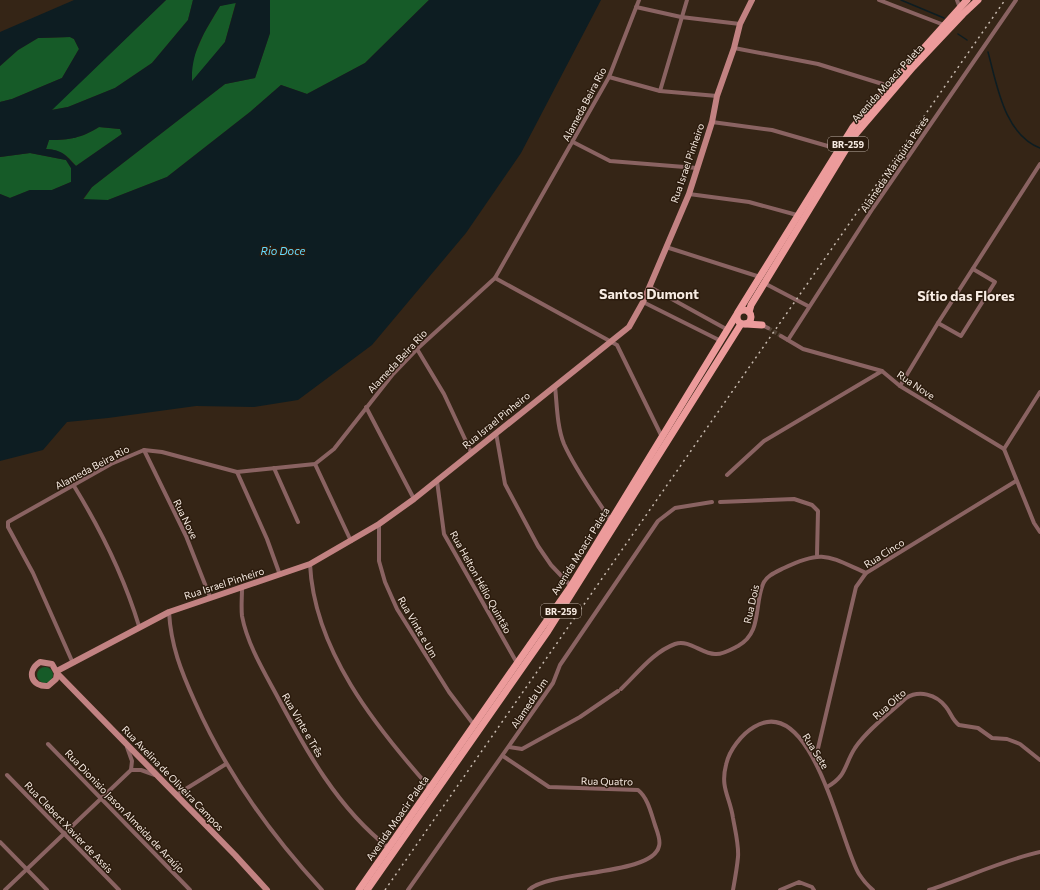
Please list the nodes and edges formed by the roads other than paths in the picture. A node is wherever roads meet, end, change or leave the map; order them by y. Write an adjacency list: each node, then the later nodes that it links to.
1 (639, 0): 8 (street, Alameda Beira Rio)
2 (687, 0): 10 (street)
3 (752, 0): 11 (street, Rua Israel Pinheiro)
4 (879, 0): 12 (street)
5 (967, 0): 9 (main road, Avenida Moacir Paleta / BR-259)
6 (978, 0): 9 (main road, Avenida Moacir Paleta / BR-259)
7 (1016, 0): 31 (street, Alameda Mariquita Peres)
8 (636, 7): 10 (street); 14 (street, Alameda Beira Rio)
9 (960, 7): 12 (main road, Avenida Moacir Paleta / BR-259); 28 (main road, Avenida Moacir Paleta / BR-259)
10 (681, 17): 11 (street); 16 (street)
11 (740, 24): 13 (street, Rua Israel Pinheiro)
12 (944, 25): 15 (main road, Avenida Moacir Paleta / BR-259)
13 (734, 48): 15 (street); 17 (street, Rua Israel Pinheiro)
14 (609, 77): 16 (street); 19 (street, Alameda Beira Rio)
15 (889, 86): 20 (main road, Avenida Moacir Paleta / BR-259)
16 (660, 91): 17 (street)
17 (717, 96): 18 (street, Rua Israel Pinheiro)
18 (712, 122): 20 (street); 22 (street, Rua Israel Pinheiro)
19 (573, 142): 22 (street); 27 (street, Alameda Beira Rio)
20 (838, 149): 24 (main road, Avenida Moacir Paleta / BR-259)
21 (1040, 164): 26 (street)
22 (697, 168): 23 (street, Rua Israel Pinheiro)
23 (689, 194): 24 (street); 25 (street, Rua Israel Pinheiro)
24 (797, 215): 28 (main road, Avenida Moacir Paleta / BR-259)
25 (666, 248): 28 (street); 29 (street, Rua Israel Pinheiro)
26 (973, 270): 34 (street); 34 (street)
27 (495, 278): 40 (street); 41 (street, Alameda Beira Rio)
28 (762, 280): 31 (street); 32 (main road, Avenida Moacir Paleta / BR-259); 33 (main road, Avenida Moacir Paleta / BR-259)
29 (650, 287): 30 (street, Rua Israel Pinheiro); 36 (street)
30 (643, 302): 39 (street); 40 (street, Rua Israel Pinheiro)
31 (808, 306): 38 (street, Alameda Mariquita Peres)
32 (738, 313): 33 (main road); 35 (main road); 36 (main road, Avenida Moacir Paleta / BR-259)
33 (750, 313): 35 (main road); 35 (main road)
34 (938, 323): 44 (street)
35 (744, 324): 108 (main road, Avenida Moacir Paleta / BR-259)
36 (728, 330): 39 (main road, Avenida Moacir Paleta / BR-259)
37 (780, 336): 38 (street)
38 (788, 340): 42 (street)
39 (721, 341): 48 (main road, Avenida Moacir Paleta / BR-259)
40 (611, 342): 43 (street, Rua Israel Pinheiro); 48 (street)
41 (417, 348): 46 (street, Alameda Beira Rio); 51 (street)
42 (882, 371): 44 (street, Rua Nove); 55 (street, Rua Nove)
43 (555, 386): 47 (street, Rua Israel Pinheiro); 62 (street)
44 (900, 386): 49 (street, Rua Nove)
45 (1040, 392): 49 (street)
46 (366, 407): 52 (street, Alameda Beira Rio); 59 (street)
47 (496, 433): 51 (street, Rua Israel Pinheiro); 71 (street)
48 (662, 437): 62 (main road, Avenida Moacir Paleta / BR-259)
49 (1004, 449): 56 (street)
50 (144, 450): 54 (street, Alameda Beira Rio); 58 (street, Alameda Beira Rio); 73 (street, Rua Nove)
51 (471, 452): 57 (street, Rua Israel Pinheiro)
52 (315, 464): 53 (street, Alameda Beira Rio); 66 (street)
53 (274, 468): 54 (street, Alameda Beira Rio); 63 (street)
54 (237, 472): 70 (street)
55 (727, 475)
56 (1016, 480): 65 (street); 69 (street, Rua Cinco)
57 (437, 481): 59 (street, Rua Israel Pinheiro); 77 (street, Rua Helton Hélio Quintão)
58 (74, 486): 75 (street); 76 (street, Alameda Beira Rio)
59 (414, 499): 64 (street, Rua Israel Pinheiro)
60 (712, 502): 84 (street, Alameda Um)
61 (720, 502): 67 (street)
62 (611, 521): 71 (main road, Avenida Moacir Paleta / BR-259)
63 (298, 522)
64 (379, 524): 66 (street, Rua Israel Pinheiro); 81 (street, Rua Vinte e Um)
65 (1040, 532)
66 (351, 541): 68 (street, Rua Israel Pinheiro)
67 (817, 555): 69 (street); 84 (street, Rua Dois)
68 (310, 564): 70 (street, Rua Israel Pinheiro); 93 (street)
69 (866, 574): 87 (street, Rua Cinco)
70 (280, 575): 72 (street, Rua Israel Pinheiro)
71 (570, 586): 77 (main road, Avenida Moacir Paleta / BR-259)
72 (242, 588): 73 (street, Rua Israel Pinheiro); 98 (street, Rua Vinte e Três)
73 (210, 597): 74 (street, Rua Israel Pinheiro)
74 (169, 612): 75 (street, Rua Israel Pinheiro); 88 (street)
75 (139, 626): 76 (street, Rua Israel Pinheiro)
76 (72, 661): 78 (street, Rua Israel Pinheiro)
77 (517, 664): 81 (main road, Avenida Moacir Paleta / BR-259)
78 (57, 672): 79 (street, Rua Avelina de Oliveira Campos); 80 (street); 80 (street, Rua Avelina de Oliveira Campos)
79 (65, 681): 80 (street, Rua Avelina de Oliveira Campos); 83 (street, Rua Avelina de Oliveira Campos)
80 (53, 684)
81 (474, 725): 93 (main road, Avenida Moacir Paleta / BR-259)
82 (48, 744): 95 (street, Rua Dionisio Jason Almeida de Araújo)
83 (127, 745): 89 (street); 91 (street, Rua Avelina de Oliveira Campos)
84 (509, 747): 85 (street, Alameda Um)
85 (503, 756): 109 (street, Alameda Um); 110 (street, Rua Quatro)
86 (1040, 760): 92 (street, Rua Oito)
87 (815, 761): 92 (street, Rua Sete); 111 (street, Rua Sete)
88 (226, 764): 94 (street); 106 (street)
89 (130, 770): 91 (street); 95 (street)
90 (7, 775): 96 (street, Rua Clebert Xavier de Assis)
91 (155, 775): 94 (street, Rua Avelina de Oliveira Campos)
92 (827, 787): 114 (street, Rua Sete)
93 (430, 788): 98 (main road, Avenida Moacir Paleta / BR-259)
94 (176, 795): 105 (street, Rua Avelina de Oliveira Campos)
95 (101, 798): 96 (street); 104 (street, Rua Dionisio Jason Almeida de Araújo)
96 (64, 833): 100 (street); 103 (street, Rua Clebert Xavier de Assis)
97 (0, 842): 100 (street)
98 (389, 848): 107 (main road, Avenida Moacir Paleta / BR-259)
99 (1040, 852): 115 (street)
100 (27, 870): 101 (street); 102 (street)
101 (5, 890)
102 (47, 890)
103 (119, 890)
104 (190, 890)
105 (267, 890)
106 (322, 890)
107 (359, 890)
108 (367, 890)
109 (408, 890)
110 (529, 890)
111 (733, 890)
112 (780, 890): 113 (street)
113 (814, 890)
114 (873, 890)
115 (929, 890)

